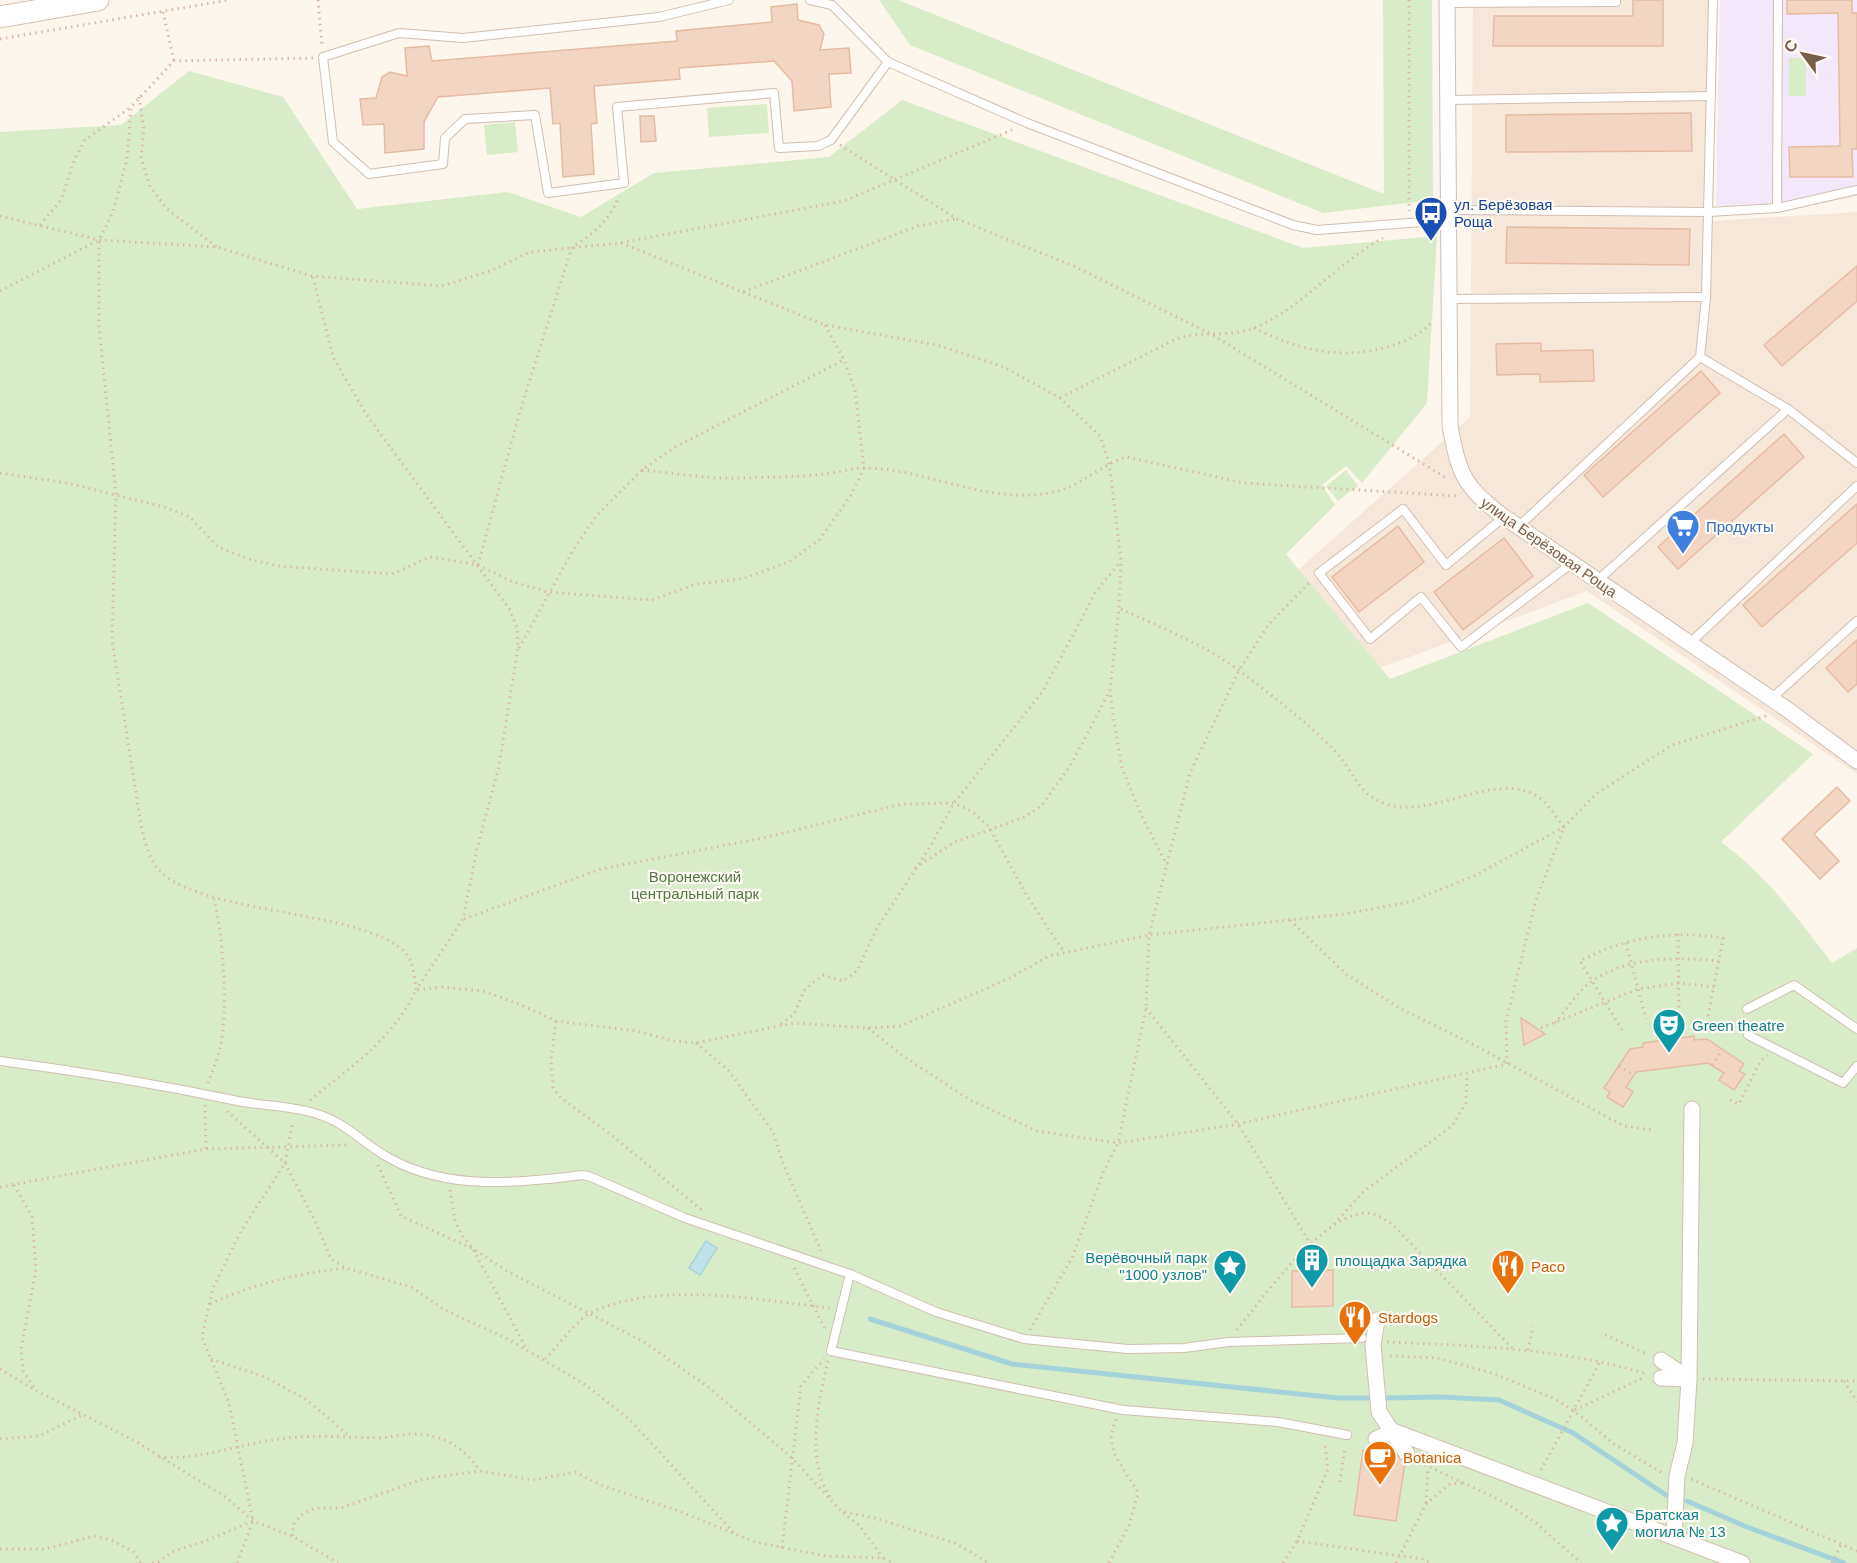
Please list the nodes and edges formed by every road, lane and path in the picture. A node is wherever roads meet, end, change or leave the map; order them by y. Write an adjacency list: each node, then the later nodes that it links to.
1 (98, 0): 12 (main road)
2 (229, 0): 11 (path)
3 (318, 0): 14 (path)
4 (729, 0): 14 (lane)
5 (810, 0): 16 (lane)
6 (1409, 0): 31 (path)
7 (1616, 0): 10 (lane)
8 (1713, 0): 18 (lane)
9 (1778, 0): 26 (lane)
10 (1447, 1): 19 (street, улица Берёзовая Роща)
11 (163, 12): 13 (path); 15 (path)
12 (0, 17)
13 (0, 39)
14 (323, 57): 15 (path); 24 (lane)
15 (174, 61): 17 (path)
16 (888, 62): 21 (lane); 22 (lane)
17 (138, 96): 20 (path); 35 (path)
18 (1711, 96): 19 (lane); 27 (lane)
19 (1448, 100): 28 (street, улица Берёзовая Роща)
20 (130, 107): 32 (path); 33 (path)
21 (1027, 123): 23 (path); 31 (lane)
22 (831, 140): 23 (path); 24 (lane)
23 (897, 180): 30 (path); 34 (path)
24 (624, 183): 36 (path)
25 (1857, 190): 26 (lane)
26 (1777, 208): 27 (lane)
27 (1709, 212): 28 (lane); 40 (lane)
28 (1448, 215): 31 (lane); 41 (street, улица Берёзовая Роща)
29 (0, 216): 32 (path)
30 (957, 219): 39 (path); 44 (path)
31 (1410, 223): 43 (path)
32 (39, 225): 33 (path)
33 (99, 240): 35 (path); 38 (path); 55 (path)
34 (620, 243): 36 (path); 39 (path)
35 (217, 247): 37 (path)
36 (572, 247): 37 (path); 61 (path)
37 (312, 276): 61 (path)
38 (0, 291)
39 (742, 292): 42 (path)
40 (1706, 297): 41 (lane); 45 (lane)
41 (1448, 299): 43 (path); 56 (street, улица Берёзовая Роща)
42 (825, 325): 46 (path); 47 (path)
43 (1254, 328): 44 (path)
44 (1211, 334): 47 (path); 56 (path)
45 (1700, 357): 48 (lane); 58 (lane)
46 (844, 360): 51 (path); 52 (path)
47 (1060, 398): 49 (path)
48 (1788, 409): 50 (lane); 63 (lane)
49 (1109, 462): 51 (path); 56 (path); 59 (path)
50 (1857, 463)
51 (864, 468): 52 (path); 64 (path)
52 (642, 470): 64 (path)
53 (0, 473): 55 (path)
54 (1857, 486): 67 (lane)
55 (116, 494): 61 (path); 79 (path)
56 (1478, 498): 57 (street, улица Берёзовая Роща)
57 (1504, 518): 58 (street, улица Берёзовая Роща); 62 (lane)
58 (1518, 527): 60 (street, улица Берёзовая Роща)
59 (1121, 560): 65 (path); 74 (path)
60 (1571, 564): 62 (lane); 63 (street, улица Берёзовая Роща)
61 (478, 565): 64 (path); 68 (path)
62 (1319, 573): 69 (path)
63 (1596, 582): 67 (street, улица Берёзовая Роща)
64 (548, 592): 68 (path)
65 (1119, 608): 69 (path); 70 (path)
66 (1857, 621): 71 (lane)
67 (1689, 644): 71 (street, улица Берёзовая Роща)
68 (518, 648): 80 (path)
69 (1239, 670): 76 (path); 77 (path)
70 (1110, 690): 75 (path); 77 (path)
71 (1772, 699): 72 (street, улица Берёзовая Роща)
72 (1788, 710): 73 (street, улица Берёзовая Роща); 76 (path)
73 (1857, 761)
74 (954, 804): 75 (path); 78 (path); 80 (path)
75 (989, 827): 78 (path); 85 (path)
76 (1564, 827): 81 (path); 112 (path)
77 (1167, 865): 83 (path)
78 (914, 869): 102 (path)
79 (214, 899): 93 (path); 118 (path)
80 (463, 919): 93 (path)
81 (1289, 919): 83 (path); 112 (path)
82 (1678, 934): 84 (path); 86 (path); 87 (path)
83 (1149, 935): 85 (path); 95 (path)
84 (1625, 942): 88 (path); 89 (path)
85 (1064, 952): 103 (path)
86 (1678, 957): 87 (path); 88 (path); 90 (path)
87 (1719, 961): 91 (path)
88 (1631, 963): 89 (path); 92 (path)
89 (1592, 981): 94 (path); 101 (path)
90 (1679, 983): 91 (path); 92 (path); 97 (path)
91 (1714, 987): 98 (path)
92 (1638, 989): 94 (path); 99 (path)
93 (416, 990): 100 (path); 120 (path)
94 (1605, 1003): 101 (path); 106 (path)
95 (1146, 1008): 122 (path); 124 (path)
96 (1747, 1009): 105 (lane)
97 (1679, 1015)
98 (1708, 1017)
99 (1646, 1019)
100 (556, 1021): 108 (path); 134 (path)
101 (1555, 1023): 104 (path)
102 (779, 1026): 103 (path); 108 (path)
103 (868, 1028): 124 (path)
104 (1541, 1028)
105 (1857, 1029)
106 (1622, 1030)
107 (1748, 1035): 109 (lane)
108 (696, 1043): 140 (path)
109 (1774, 1048): 115 (lane); 119 (path)
110 (1722, 1050): 113 (path)
111 (0, 1061): 118 (lane)
112 (1507, 1064): 116 (path); 123 (path)
113 (1712, 1065)
114 (1619, 1066): 117 (path)
115 (1857, 1066)
116 (1467, 1074): 122 (path); 133 (path)
117 (1633, 1075)
118 (205, 1094): 120 (lane); 126 (path); 128 (path)
119 (1730, 1100)
120 (299, 1109): 125 (lane); 127 (path)
121 (1692, 1109): 163 (street)
122 (1239, 1124): 124 (path); 135 (path)
123 (1652, 1130)
124 (1118, 1143): 150 (path)
125 (368, 1144): 127 (path); 130 (lane); 137 (path)
126 (271, 1148): 127 (path); 128 (path); 129 (path)
127 (289, 1148): 129 (path)
128 (206, 1149): 131 (path)
129 (285, 1163): 141 (path); 143 (path)
130 (448, 1177): 134 (lane); 137 (path)
131 (14, 1185): 132 (path); 166 (path)
132 (0, 1187)
133 (1330, 1228): 135 (path); 138 (path)
134 (728, 1232): 136 (lane)
135 (1311, 1245): 151 (path)
136 (775, 1247): 140 (lane); 144 (path)
137 (473, 1249): 146 (path); 154 (path)
138 (1427, 1263): 139 (path); 153 (path)
139 (1405, 1266)
140 (828, 1267): 142 (lane)
141 (346, 1268): 143 (path); 154 (path)
142 (850, 1274): 145 (lane); 150 (lane)
143 (210, 1304): 157 (path)
144 (812, 1306): 145 (path); 146 (path); 156 (path)
145 (841, 1309): 156 (lane)
146 (588, 1314): 158 (path); 180 (path)
147 (1377, 1320): 152 (street)
148 (1533, 1326): 155 (path)
149 (1605, 1335): 160 (path)
150 (1024, 1339): 151 (lane)
151 (1228, 1342): 152 (lane)
152 (1373, 1345): 153 (path); 169 (path); 172 (street)
153 (1512, 1348): 155 (path)
154 (526, 1349): 158 (path)
155 (1528, 1350): 159 (path)
156 (831, 1351): 168 (lane); 180 (path); 189 (path)
157 (211, 1359): 174 (path); 177 (path)
158 (546, 1359): 191 (path)
159 (1601, 1360): 169 (path); 169 (path)
160 (1660, 1360): 163 (street)
161 (0, 1369): 166 (path)
162 (1660, 1378): 163 (street)
163 (1692, 1379): 164 (path); 184 (street)
164 (1844, 1381): 165 (path); 167 (path)
165 (1857, 1381)
166 (36, 1390): 170 (path)
167 (1857, 1402)
168 (1123, 1410): 171 (lane); 207 (path)
169 (1574, 1411): 182 (path); 184 (path)
170 (82, 1416): 175 (path); 179 (path)
171 (1328, 1430): 173 (lane); 194 (path)
172 (1393, 1431): 176 (street); 178 (street); 187 (street)
173 (1347, 1435): 185 (path)
174 (348, 1436): 177 (path); 183 (path)
175 (0, 1439)
176 (1380, 1442)
177 (239, 1447): 179 (path); 190 (path)
178 (1407, 1454): 181 (path)
179 (159, 1456): 190 (path)
180 (792, 1458): 189 (path); 196 (path)
181 (1428, 1469): 186 (path); 188 (path)
182 (1541, 1470): 187 (street)
183 (480, 1471): 191 (path); 192 (path)
184 (1676, 1476): 193 (street); 195 (path)
185 (1340, 1482)
186 (1466, 1483): 188 (path); 211 (path)
187 (1532, 1484): 193 (street)
188 (1426, 1504): 199 (path)
189 (841, 1511): 200 (path); 206 (path)
190 (253, 1521): 192 (path); 202 (path); 203 (path)
191 (735, 1534): 196 (path)
192 (291, 1536): 204 (path)
193 (1674, 1537): 212 (street)
194 (1297, 1540): 199 (path); 208 (path)
195 (1841, 1545): 198 (path); 213 (path)
196 (782, 1548): 200 (path)
197 (0, 1549): 201 (path)
198 (1857, 1551)
199 (1399, 1556): 209 (path); 210 (path)
200 (883, 1558): 205 (path)
201 (141, 1563)
202 (152, 1563)
203 (237, 1563)
204 (338, 1563)
205 (895, 1563)
206 (989, 1563)
207 (1109, 1563)
208 (1283, 1563)
209 (1396, 1563)
210 (1431, 1563)
211 (1581, 1563)
212 (1742, 1563)
213 (1832, 1563)

